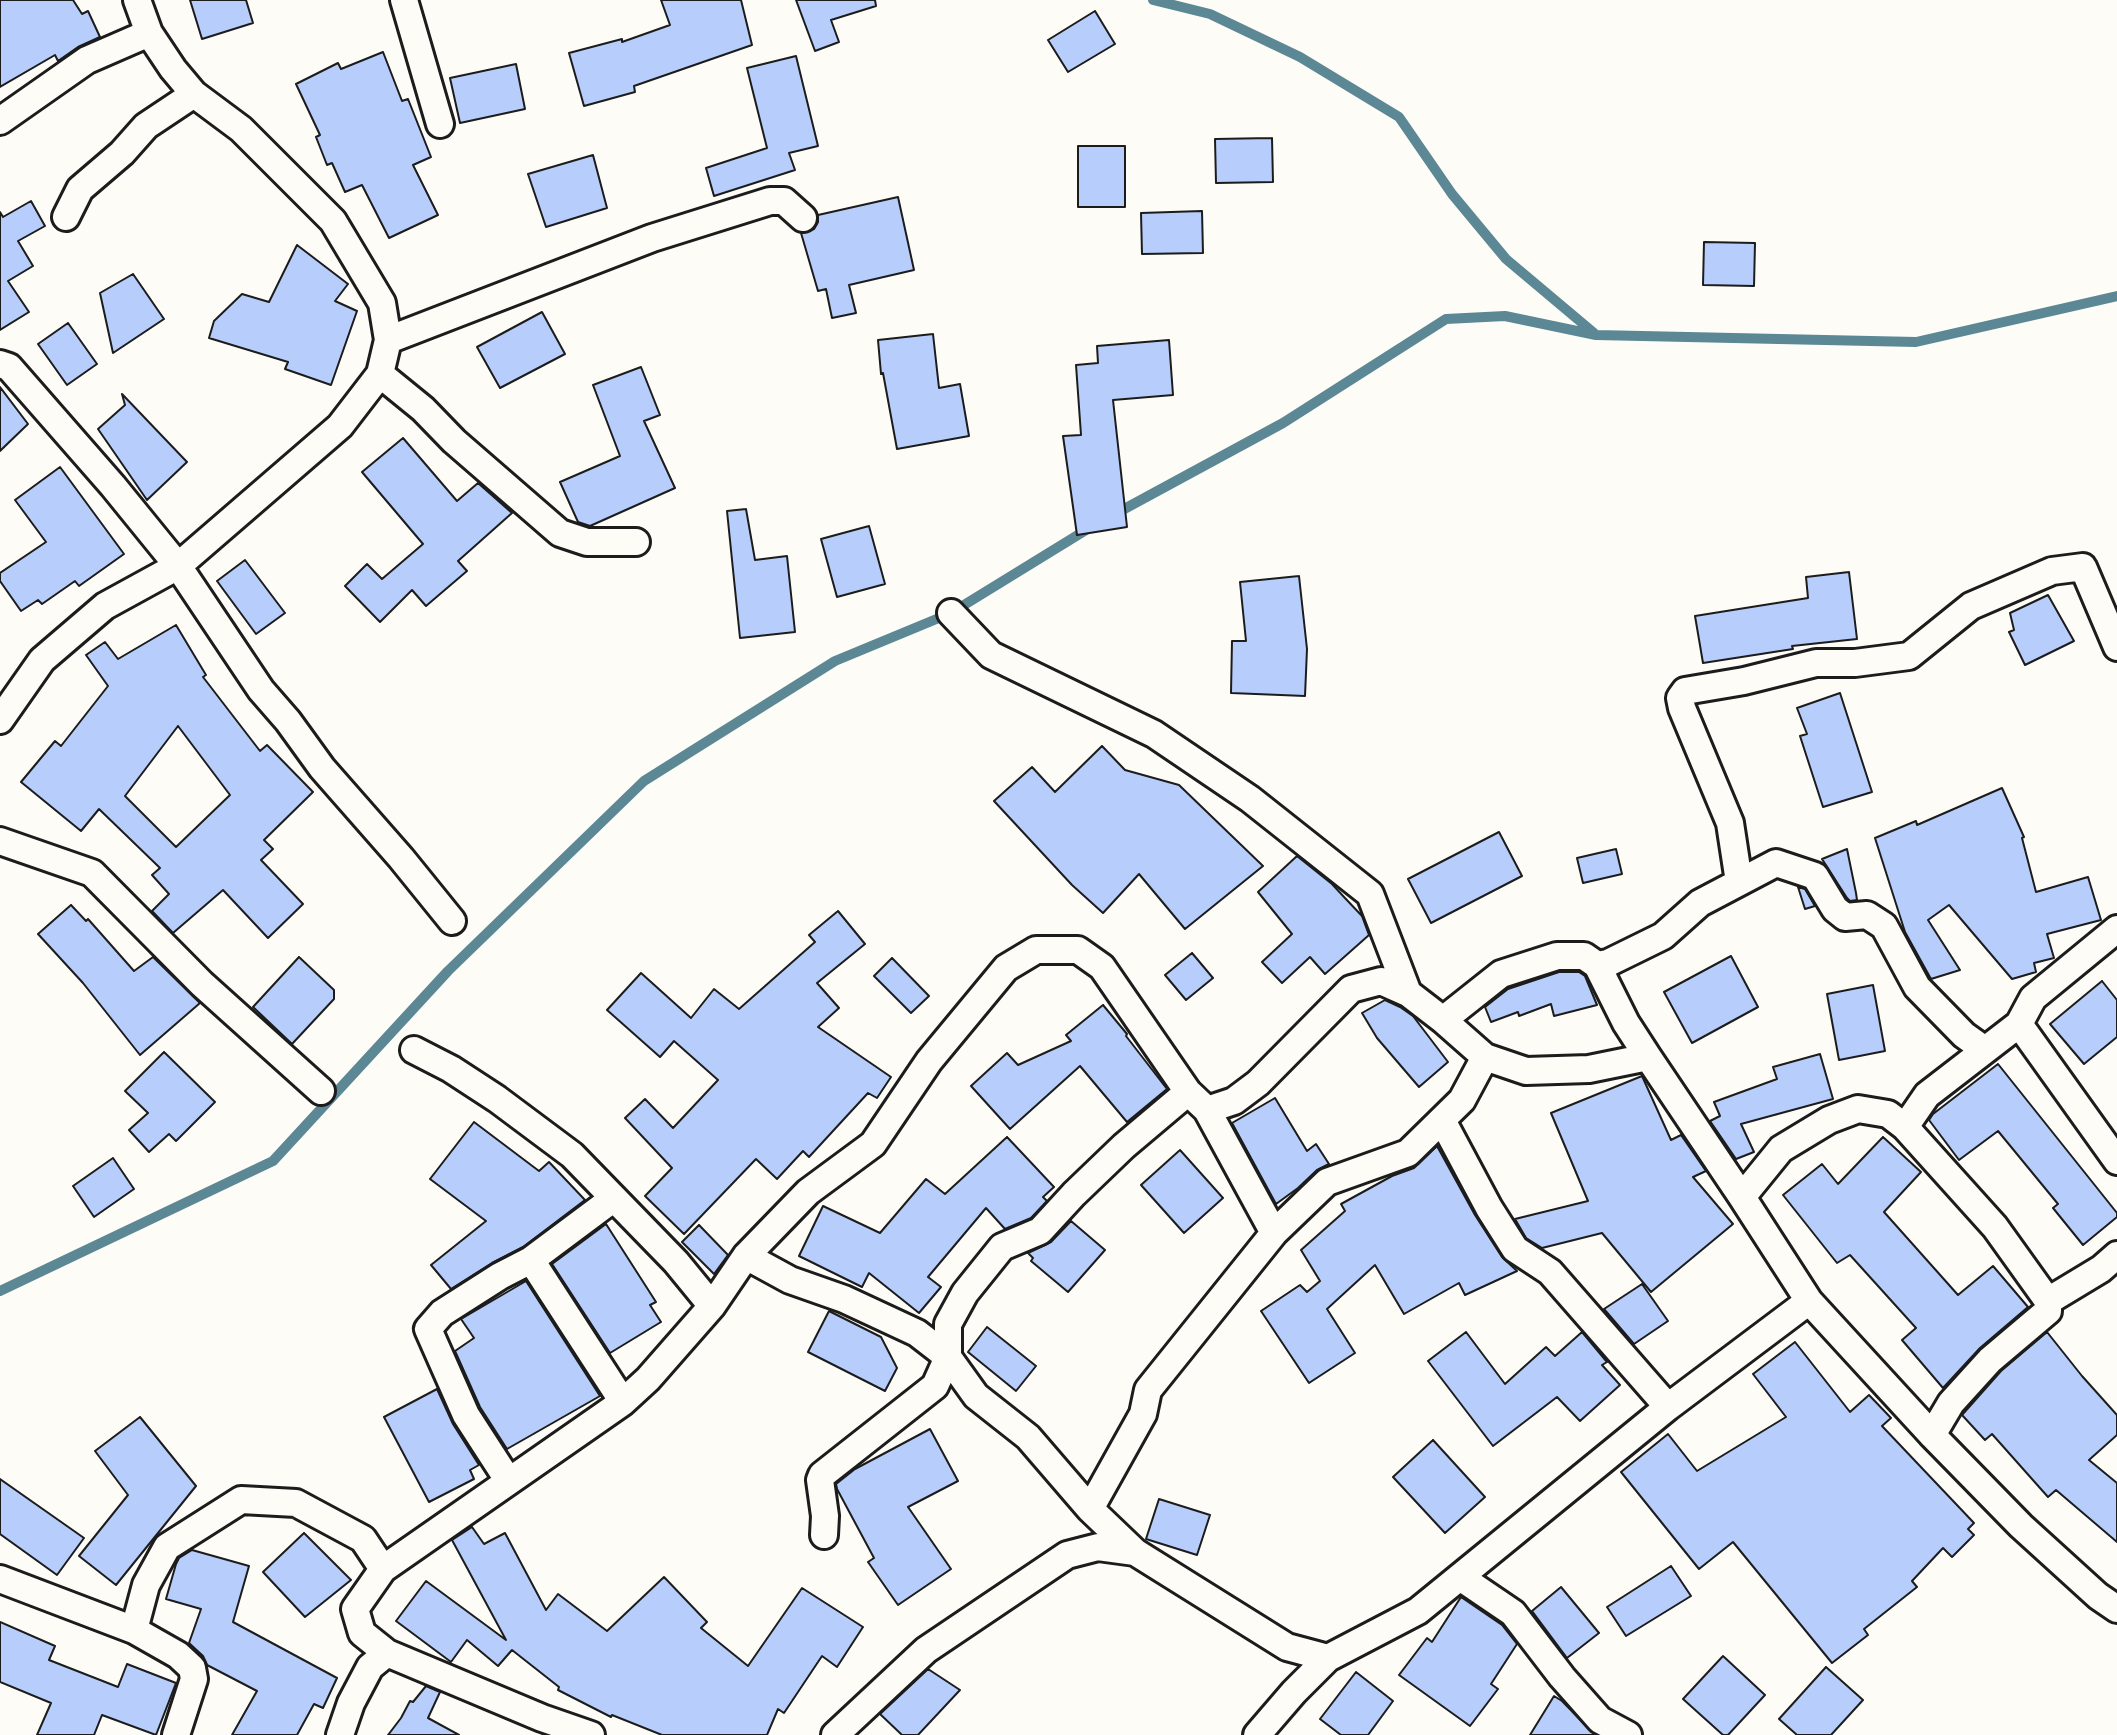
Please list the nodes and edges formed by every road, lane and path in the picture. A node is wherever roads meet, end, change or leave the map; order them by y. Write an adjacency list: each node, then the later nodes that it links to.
1 (137, 0): 3 (street)
2 (404, 0): 6 (street)
3 (149, 33): 4 (street); 5 (street)
4 (194, 94): 7 (street); 9 (street)
5 (0, 121)
6 (440, 124)
7 (66, 217)
8 (803, 218): 9 (street)
9 (388, 340): 11 (street)
10 (0, 364): 13 (street)
11 (380, 373): 12 (street); 13 (street)
12 (636, 542)
13 (178, 566): 16 (street); 19 (street)
14 (951, 613): 22 (street)
15 (2117, 647): 18 (street)
16 (0, 720)
17 (0, 841): 29 (street)
18 (1739, 881): 21 (street); 26 (street)
19 (452, 921)
20 (2117, 929): 24 (street)
21 (1597, 965): 23 (street); 28 (street)
22 (1408, 993): 23 (street); 30 (street)
23 (1443, 1020): 27 (street)
24 (2019, 1024): 26 (street); 33 (street)
25 (414, 1050): 35 (street)
26 (1985, 1050): 32 (street)
27 (1485, 1057): 28 (street); 31 (street)
28 (1648, 1057): 34 (street)
29 (321, 1091)
30 (1198, 1101): 36 (street); 37 (street); 43 (street)
31 (1442, 1120): 36 (street); 45 (street)
32 (1905, 1127): 34 (street); 41 (street)
33 (2115, 1153)
34 (1742, 1197): 40 (street)
35 (614, 1198): 38 (street); 42 (street)
36 (1274, 1233): 48 (street)
37 (746, 1255): 42 (street); 43 (street)
38 (531, 1260): 44 (street); 47 (street)
39 (2112, 1270): 41 (street)
40 (1809, 1301): 45 (street); 46 (street)
41 (2048, 1301): 46 (street)
42 (712, 1306): 44 (street)
43 (948, 1357): 48 (street); 49 (street)
44 (623, 1402): 47 (street)
45 (1668, 1407): 52 (street)
46 (1932, 1435): 54 (street)
47 (508, 1480): 51 (street)
48 (1090, 1509): 50 (street)
49 (824, 1535)
50 (1135, 1552): 57 (street); 61 (street)
51 (383, 1569): 55 (street); 56 (street)
52 (1460, 1577): 57 (street); 63 (street)
53 (0, 1579): 55 (street)
54 (2117, 1609)
55 (134, 1630): 58 (street)
56 (387, 1653): 59 (street); 60 (street)
57 (1328, 1658): 62 (street)
58 (176, 1735)
59 (340, 1735)
60 (592, 1735)
61 (835, 1735)
62 (1257, 1735)
63 (1628, 1735)

